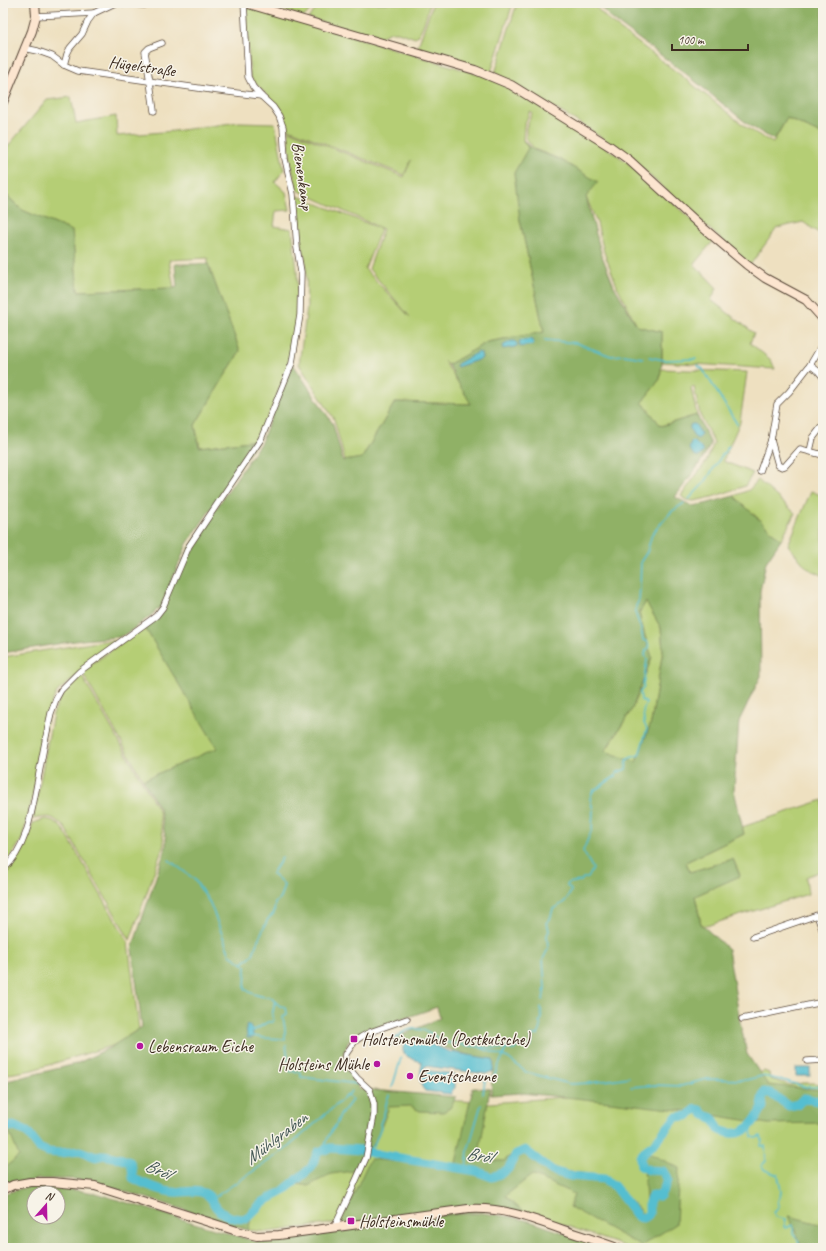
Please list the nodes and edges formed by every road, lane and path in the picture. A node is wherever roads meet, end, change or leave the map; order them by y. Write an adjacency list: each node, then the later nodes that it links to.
1 (35, 3): 5 (main road)
2 (152, 3): 4 (street)
3 (244, 3): 10 (street, Bienenkamp); 13 (main road)
4 (94, 13): 5 (street); 8 (street)
5 (36, 16): 7 (main road)
6 (162, 43): 9 (street)
7 (24, 48): 8 (street, Hügelstraße); 11 (main road)
8 (64, 64): 9 (street, Hügelstraße)
9 (150, 82): 10 (street, Hügelstraße); 12 (street)
10 (261, 96): 22 (street, Bienenkamp)
11 (3, 102)
12 (154, 111)
13 (823, 319)
14 (823, 343): 15 (street)
15 (810, 365): 16 (street); 18 (street)
16 (823, 378)
17 (823, 425): 19 (street)
18 (771, 440): 19 (street); 21 (street)
19 (810, 451): 20 (street)
20 (823, 455)
21 (760, 471)
22 (3, 870)
23 (820, 914): 24 (street); 25 (street)
24 (823, 932)
25 (752, 937)
26 (823, 1002): 27 (street)
27 (742, 1018)
28 (407, 1019): 32 (street)
29 (823, 1060): 30 (street)
30 (807, 1061)
31 (3, 1190): 32 (main road)
32 (334, 1228): 33 (main road)
33 (617, 1248)

